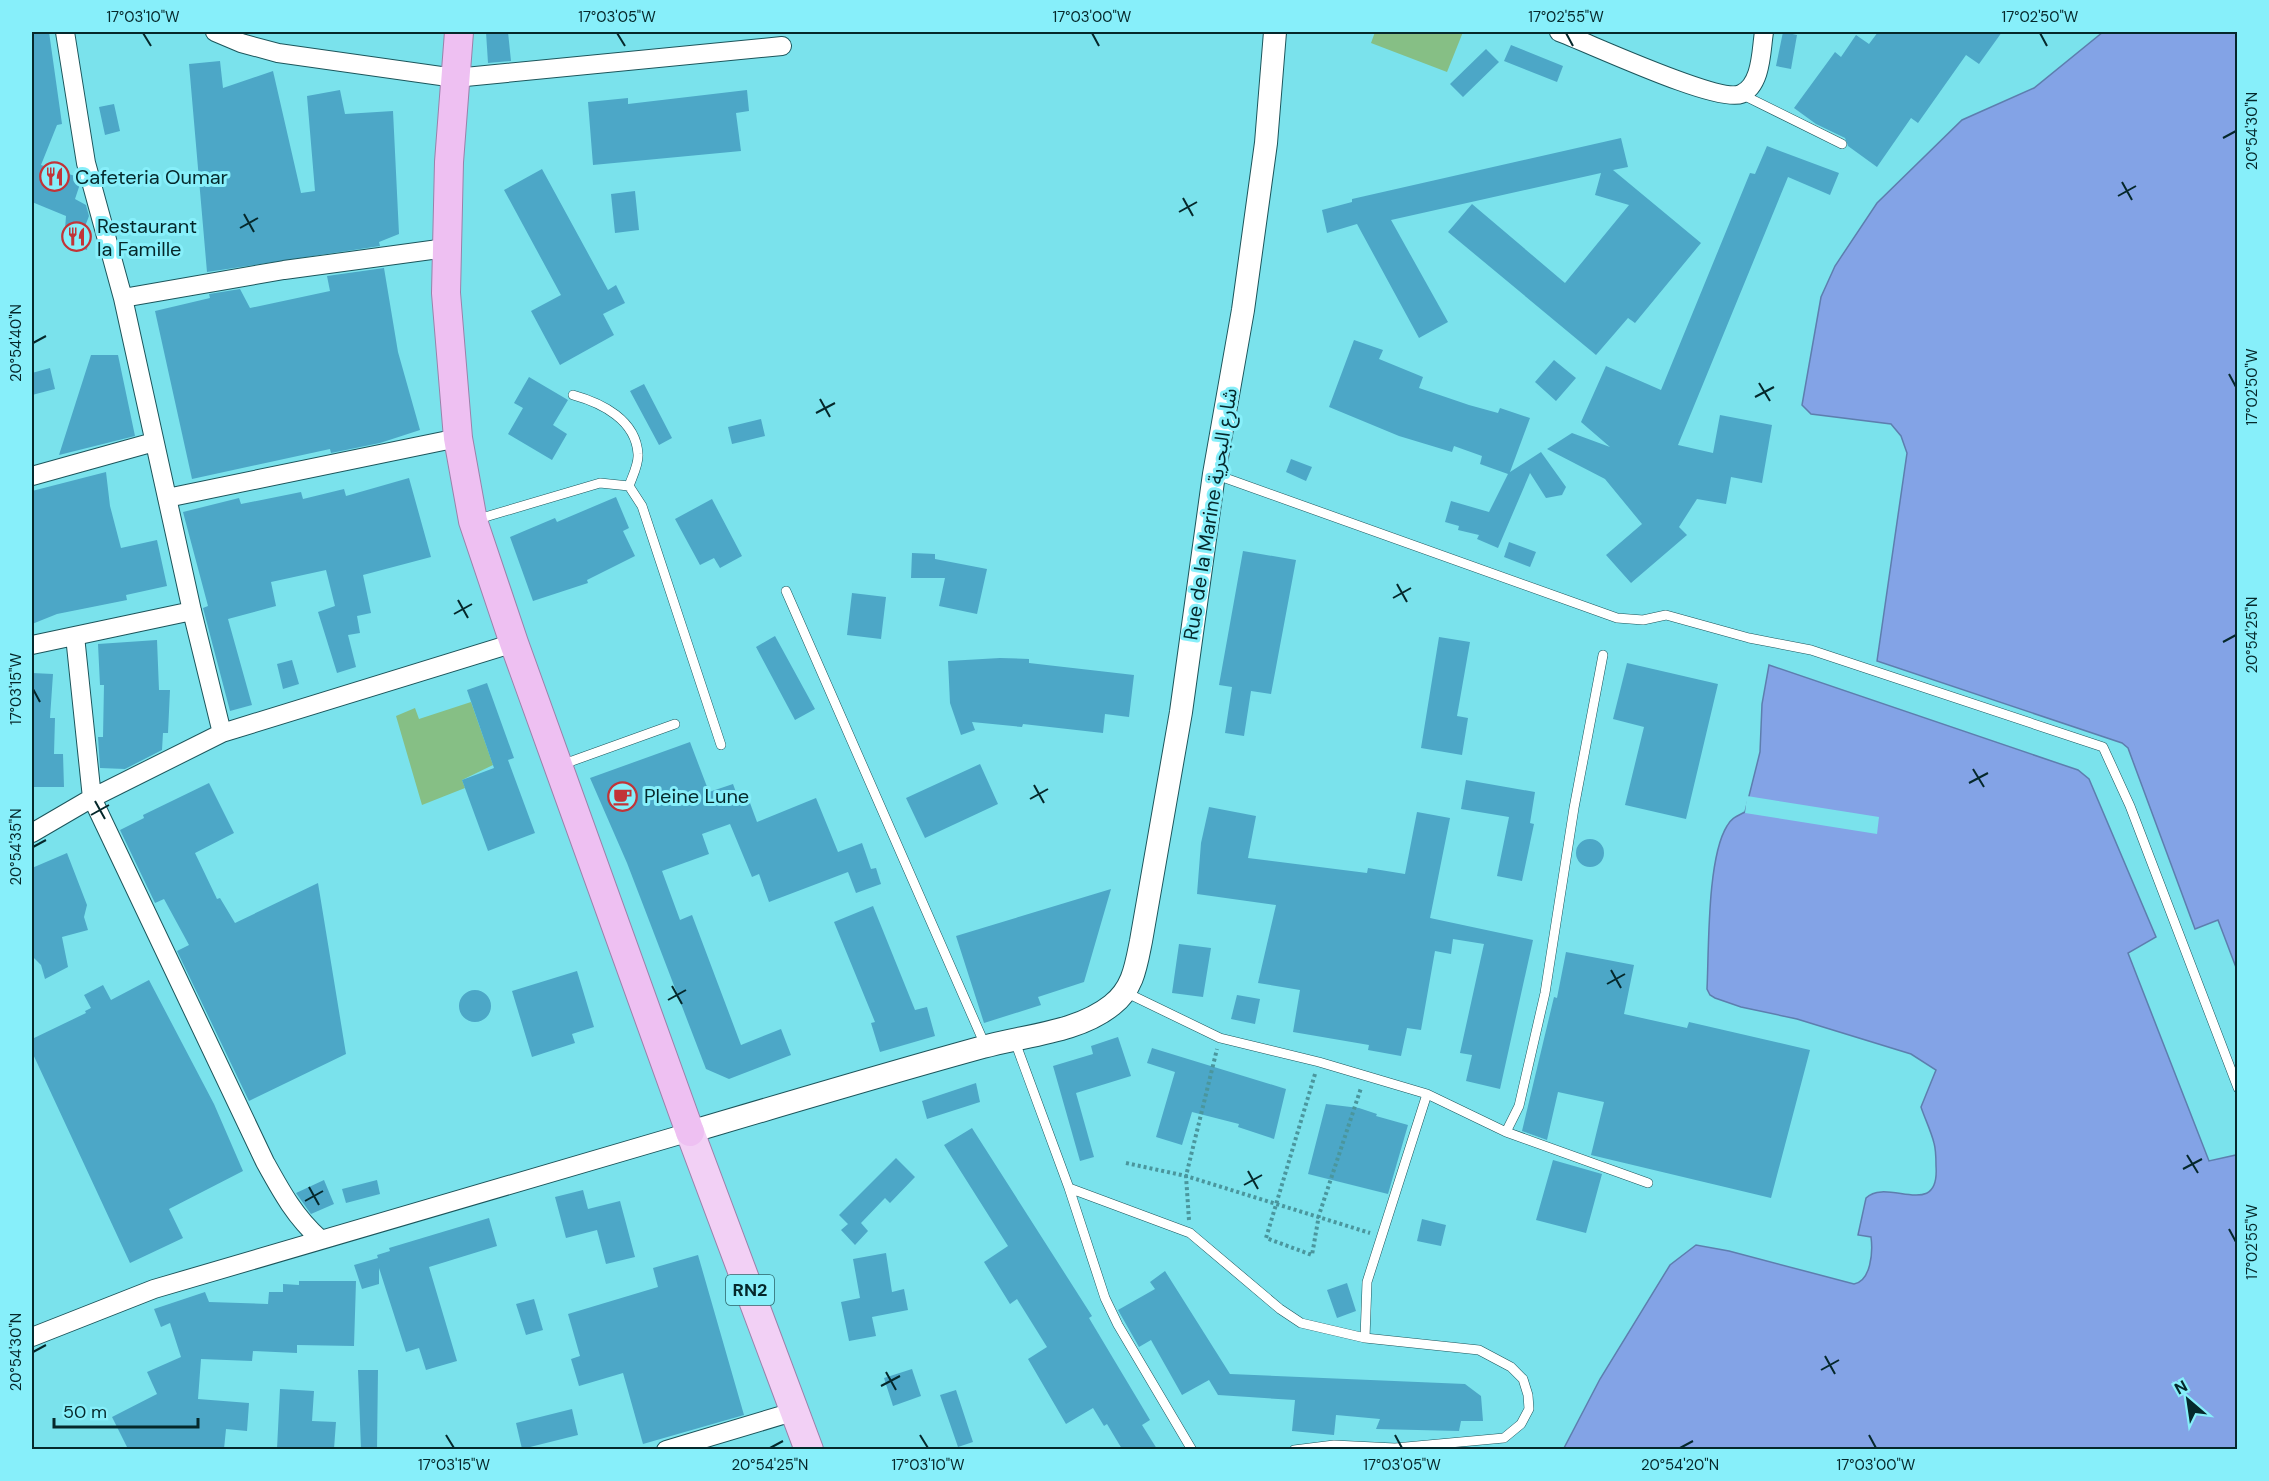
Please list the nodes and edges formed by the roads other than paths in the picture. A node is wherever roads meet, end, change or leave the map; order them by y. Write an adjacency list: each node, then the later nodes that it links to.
1 (65, 32): 12 (street)
2 (214, 32): 8 (street)
3 (459, 32): 8 (highway, RN2)
4 (1275, 32): 16 (street, Rue de la Marine شارع البحرية)
5 (1559, 32): 9 (street)
6 (1764, 32): 9 (street)
7 (782, 46): 8 (street)
8 (455, 78): 11 (highway, RN2)
9 (1741, 94): 10 (lane)
10 (1842, 144)
11 (446, 248): 12 (street); 14 (highway, RN2)
12 (123, 298): 15 (street)
13 (573, 395): 18 (lane)
14 (458, 438): 19 (street); 20 (highway, RN2)
15 (154, 442): 17 (street); 19 (street)
16 (1214, 474): 33 (street, Rue de la Marine شارع البحرية); 36 (lane)
17 (32, 476)
18 (629, 486): 20 (lane); 29 (lane)
19 (167, 498): 22 (street)
20 (473, 521): 24 (highway, RN2)
21 (786, 591): 35 (lane)
22 (192, 611): 23 (street); 28 (street)
23 (75, 636): 25 (street); 31 (street)
24 (514, 643): 28 (street); 30 (highway, RN2)
25 (32, 645)
26 (1603, 655): 39 (lane)
27 (675, 724): 30 (lane)
28 (222, 733): 31 (street)
29 (721, 745)
30 (558, 766): 38 (highway, RN2)
31 (92, 798): 32 (street); 42 (street)
32 (32, 833)
33 (1127, 993): 34 (street); 37 (lane)
34 (1014, 1040): 35 (street); 41 (lane)
35 (985, 1046): 38 (street)
36 (2238, 1088)
37 (1427, 1094): 39 (lane); 44 (lane)
38 (690, 1132): 42 (street); 45 (main road, RN2)
39 (1506, 1132): 40 (lane)
40 (1648, 1183)
41 (1069, 1188): 44 (lane); 48 (lane)
42 (320, 1239): 43 (street)
43 (32, 1337)
44 (1365, 1338): 49 (lane)
45 (796, 1411): 46 (street); 47 (main road, RN2)
46 (666, 1449)
47 (809, 1449)
48 (1192, 1449)
49 (1294, 1449)

